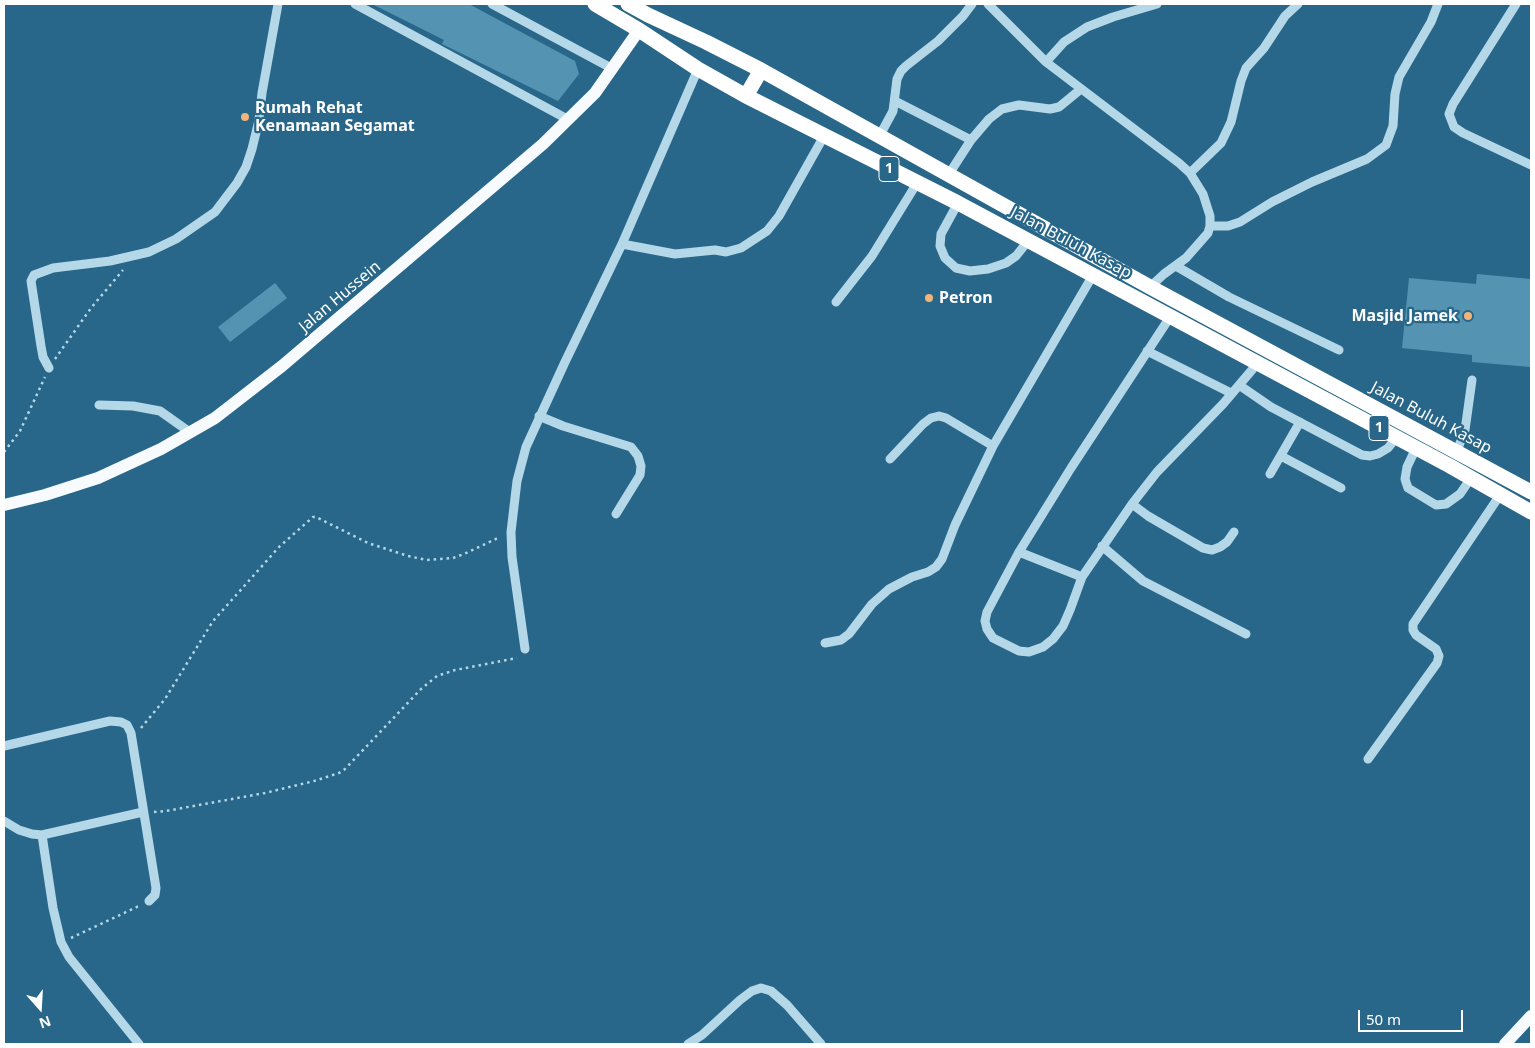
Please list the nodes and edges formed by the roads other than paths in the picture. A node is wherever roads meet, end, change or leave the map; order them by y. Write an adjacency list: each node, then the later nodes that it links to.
1 (278, 4): 40 (street)
2 (355, 4): 20 (street)
3 (492, 4): 14 (street)
4 (595, 4): 12 (highway, Jalan Buluh Kasap / 1)
5 (628, 4): 16 (highway, Jalan Buluh Kasap / 1)
6 (972, 4): 19 (street)
7 (988, 4): 13 (street)
8 (1157, 4): 13 (street)
9 (1298, 4): 25 (street)
10 (1438, 4): 29 (street)
11 (1516, 4): 24 (street)
12 (640, 30): 14 (main road, Jalan Hussein); 15 (highway, Jalan Buluh Kasap / 1)
13 (1046, 62): 17 (street)
14 (613, 69): 20 (main road, Jalan Hussein)
15 (698, 69): 18 (highway, Jalan Buluh Kasap / 1); 31 (street)
16 (761, 70): 18 (highway); 22 (highway, Jalan Buluh Kasap / 1)
17 (1081, 89): 23 (street); 25 (street)
18 (746, 96): 21 (highway, Jalan Buluh Kasap / 1)
19 (895, 101): 22 (street); 23 (street)
20 (569, 120): 47 (main road, Jalan Hussein)
21 (824, 136): 27 (highway, Jalan Buluh Kasap / 1); 31 (street)
22 (879, 137): 26 (highway, Jalan Buluh Kasap / 1)
23 (971, 140): 26 (street)
24 (1531, 166)
25 (1190, 173): 29 (street)
26 (949, 174): 34 (highway, Jalan Buluh Kasap / 1)
27 (917, 183): 28 (highway, Jalan Buluh Kasap / 1); 35 (street)
28 (958, 203): 30 (highway, Jalan Buluh Kasap / 1); 30 (street)
29 (1210, 226): 32 (street)
30 (1028, 240): 33 (highway, Jalan Buluh Kasap / 1)
31 (622, 244): 45 (street)
32 (1176, 266): 34 (street); 37 (street)
33 (1093, 275): 36 (highway, Jalan Buluh Kasap / 1); 49 (street)
34 (1150, 287): 51 (highway, Jalan Buluh Kasap / 1)
35 (836, 302)
36 (1170, 317): 38 (street); 39 (highway, Jalan Buluh Kasap / 1)
37 (1339, 350)
38 (1147, 351): 43 (street); 65 (street)
39 (1257, 364): 42 (street); 48 (highway, Jalan Buluh Kasap / 1)
40 (49, 368)
41 (1472, 380): 51 (street)
42 (1239, 385): 43 (street); 46 (street)
43 (1231, 393): 59 (street)
44 (99, 405): 47 (street)
45 (540, 416): 62 (street); 69 (street)
46 (1300, 422): 48 (street); 52 (street)
47 (191, 433): 60 (main road, Jalan Hussein)
48 (1396, 438): 50 (highway, Jalan Buluh Kasap / 1)
49 (993, 446): 53 (street); 68 (street)
50 (1416, 448): 55 (highway, Jalan Buluh Kasap / 1); 55 (street)
51 (1457, 451): 57 (highway, Jalan Buluh Kasap / 1)
52 (1281, 456): 54 (street); 56 (street)
53 (890, 459)
54 (1270, 474)
55 (1471, 478): 58 (highway, Jalan Buluh Kasap / 1)
56 (1340, 488)
57 (1531, 492)
58 (1500, 495): 61 (highway, Jalan Buluh Kasap / 1); 71 (street)
59 (1132, 504): 63 (street); 64 (street)
60 (4, 505)
61 (1531, 512)
62 (616, 514)
63 (1234, 532)
64 (1102, 546): 66 (street); 67 (street)
65 (1020, 552): 66 (street); 66 (street)
66 (1082, 577)
67 (1246, 634)
68 (826, 643)
69 (526, 649)
70 (4, 746): 72 (street)
71 (1368, 759)
72 (143, 812): 74 (street); 75 (street)
73 (4, 820): 74 (street)
74 (42, 835): 77 (street)
75 (149, 901)
76 (1529, 1021): 80 (main road)
77 (139, 1044)
78 (688, 1044): 79 (street)
79 (821, 1044)
80 (1505, 1044)

